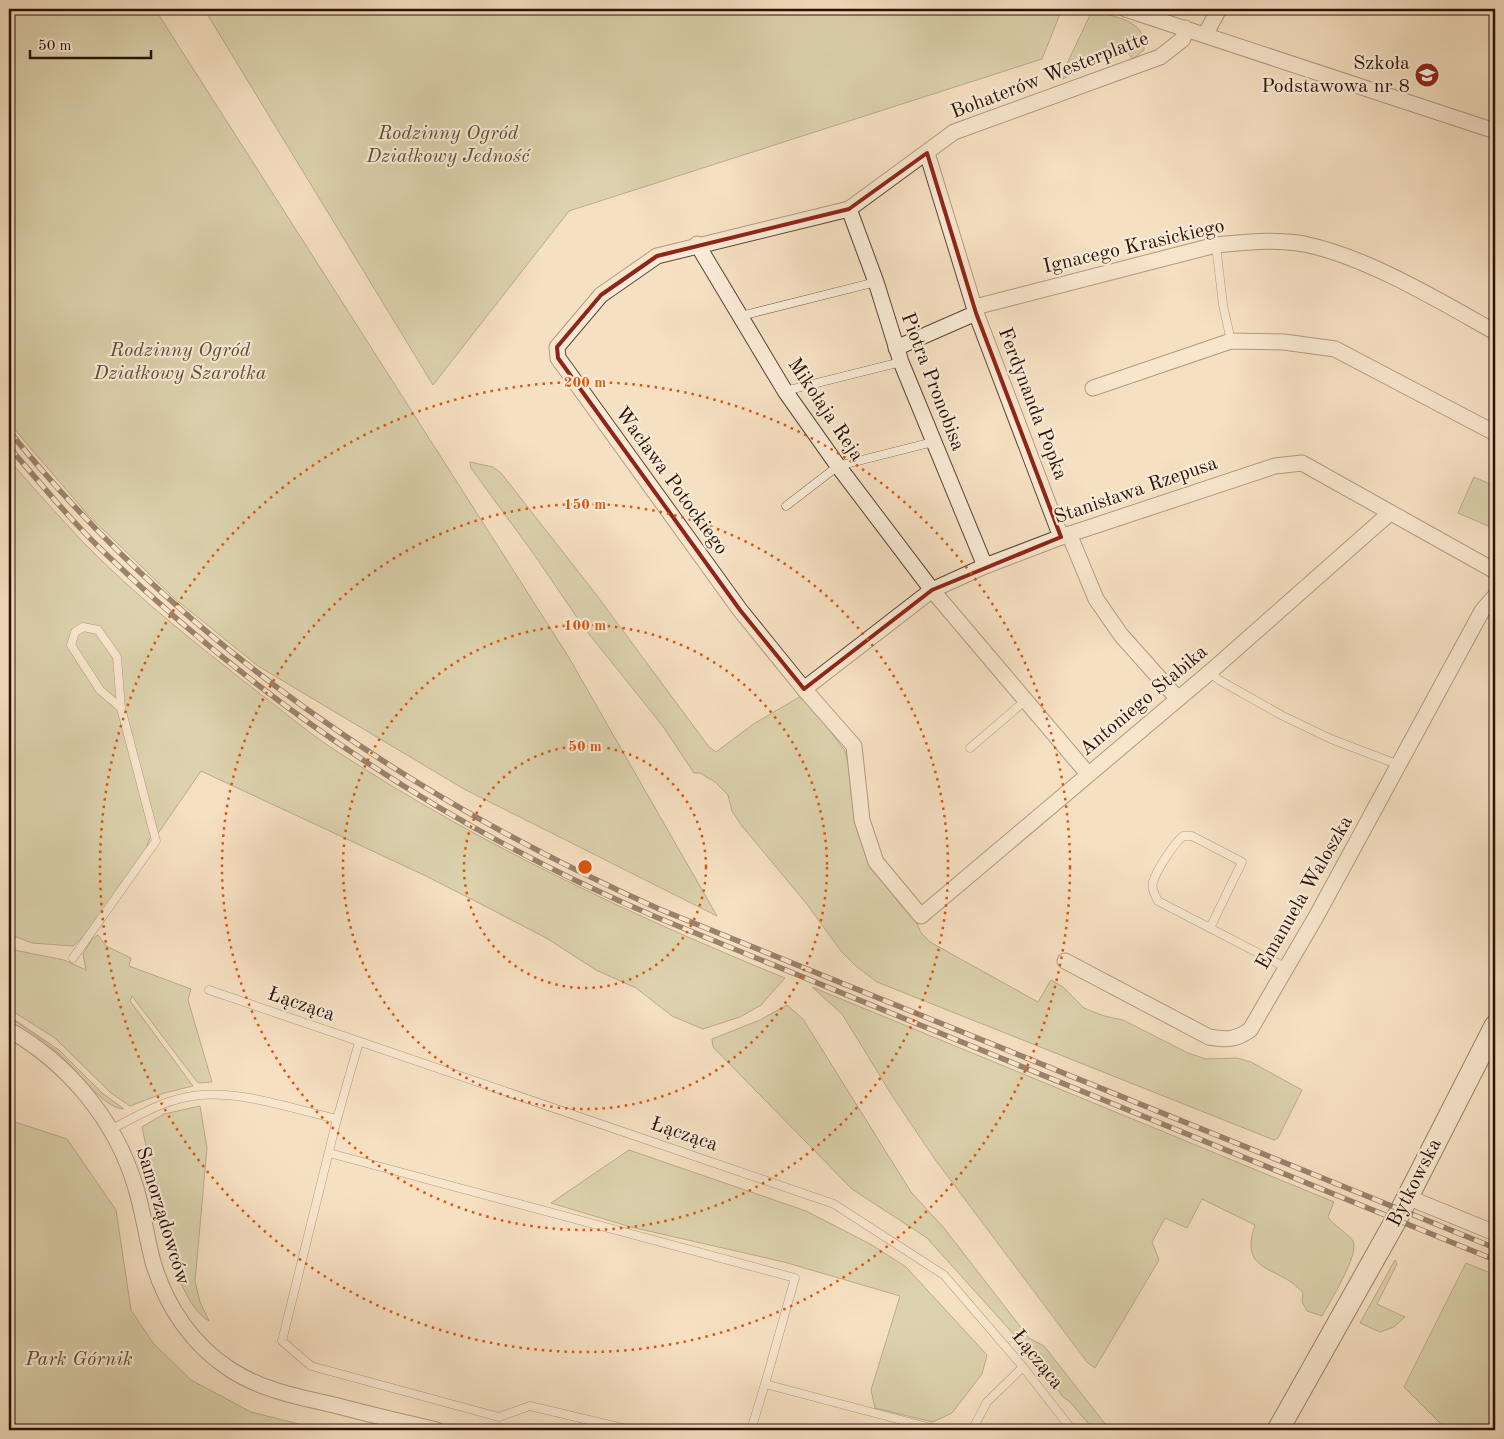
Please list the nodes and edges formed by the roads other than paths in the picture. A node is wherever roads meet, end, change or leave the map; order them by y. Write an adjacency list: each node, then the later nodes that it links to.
1 (1125, 9): 3 (street, Bohaterów Westerplatte)
2 (1219, 9): 4 (street)
3 (1185, 28): 4 (street, Bohaterów Westerplatte); 6 (street, Bohaterów Westerplatte)
4 (1205, 35): 5 (street, Bohaterów Westerplatte)
5 (1495, 131)
6 (927, 153): 7 (street, Bohaterów Westerplatte); 11 (street, Ferdynanda Popka)
7 (849, 209): 8 (street, Wacława Potockiego); 10 (street, Piotra Pronobisa)
8 (697, 244): 12 (street, Mikołaja Reja); 30 (street, Wacława Potockiego)
9 (1216, 245): 11 (street, Ignacego Krasickiego); 13 (street, Ignacego Krasickiego); 14 (lane)
10 (876, 282): 12 (lane); 15 (street, Piotra Pronobisa)
11 (976, 310): 15 (street, Ignacego Krasickiego); 24 (street, Ferdynanda Popka)
12 (741, 316): 18 (street, Mikołaja Reja)
13 (1495, 332)
14 (1232, 341): 17 (street); 19 (street)
15 (896, 348): 16 (street, Piotra Pronobisa)
16 (901, 362): 18 (lane); 20 (street, Piotra Pronobisa)
17 (1093, 388)
18 (785, 391): 21 (street, Mikołaja Reja)
19 (1495, 433)
20 (933, 442): 21 (lane); 25 (street, Piotra Pronobisa)
21 (838, 466): 22 (lane); 27 (street, Mikołaja Reja)
22 (786, 506)
23 (1390, 514): 24 (street, Stanisława Rzepusa); 26 (street, Stanisława Rzepusa); 29 (street, Antoniego Stabika)
24 (1065, 535): 25 (street, Stanisława Rzepusa); 31 (street, Ferdynanda Popka)
25 (985, 566): 27 (street, Stanisława Rzepusa)
26 (1495, 572)
27 (932, 590): 30 (street, Stanisława Rzepusa); 32 (street, Mikołaja Reja)
28 (1495, 596): 35 (street, Emanuela Waloszka)
29 (1210, 672): 31 (street, Antoniego Stabika); 35 (lane)
30 (804, 689): 37 (street, Wacława Potockiego)
31 (1178, 699): 36 (street, Antoniego Stabika)
32 (1026, 700): 34 (lane); 36 (street, Mikołaja Reja)
33 (121, 708): 33 (lane); 39 (lane)
34 (970, 748)
35 (1399, 765): 41 (street, Emanuela Waloszka)
36 (1088, 774): 37 (street, Antoniego Stabika)
37 (922, 916)
38 (1210, 928): 38 (lane); 41 (lane)
39 (73, 958)
40 (1065, 961): 41 (street, Emanuela Waloszka)
41 (1285, 967)
42 (208, 990): 45 (lane, Łącząca)
43 (1495, 1026): 49 (street, Bytkowska)
44 (9, 1030): 47 (street, Samorządowców)
45 (359, 1042): 46 (lane); 51 (lane, Łącząca)
46 (337, 1120): 47 (lane); 48 (lane)
47 (110, 1130): 53 (street, Samorządowców)
48 (328, 1153): 52 (lane); 54 (lane)
49 (1407, 1197): 50 (street); 59 (street, Bytkowska)
50 (1495, 1233)
51 (1023, 1367): 57 (lane); 58 (lane, Łącząca)
52 (765, 1384): 55 (lane); 56 (lane)
53 (437, 1430)
54 (631, 1430)
55 (751, 1430)
56 (939, 1430)
57 (972, 1430)
58 (1072, 1430)
59 (1278, 1430)

